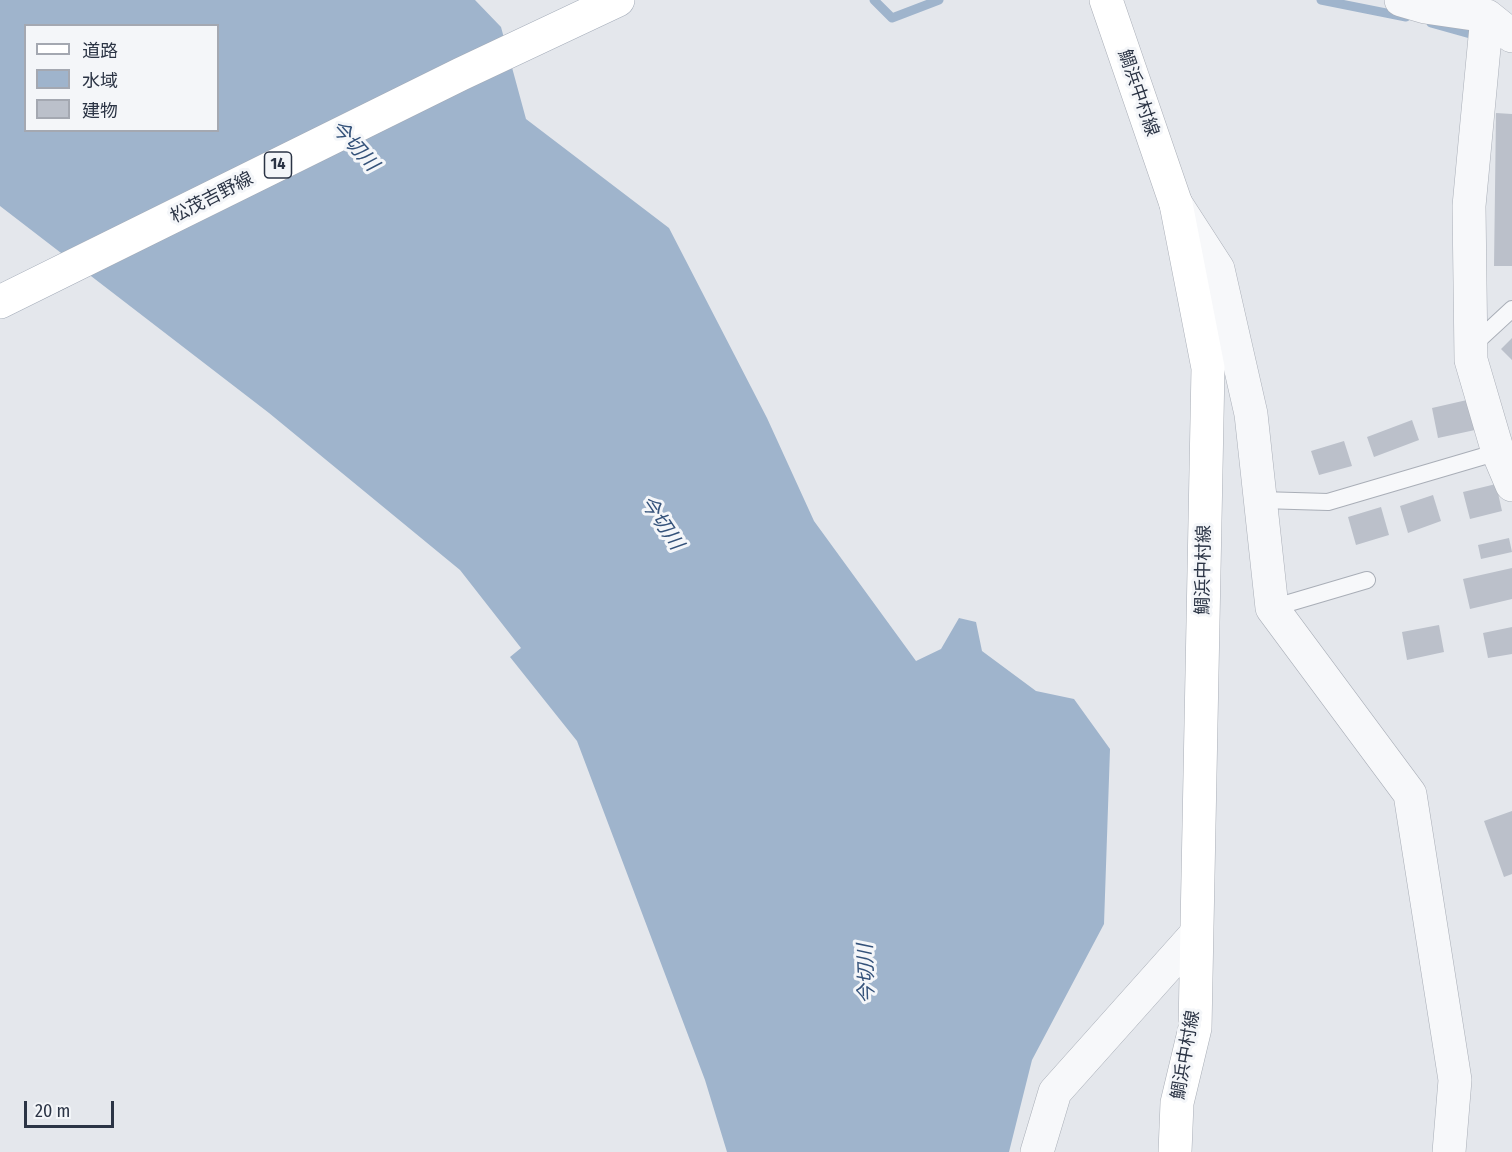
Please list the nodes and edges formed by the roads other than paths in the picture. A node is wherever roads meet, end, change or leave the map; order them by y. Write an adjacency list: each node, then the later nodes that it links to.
1 (618, 0): 7 (main road, 松茂吉野線 / 14)
2 (1106, 0): 6 (main road, 鯛浜中村線)
3 (1401, 0): 4 (street)
4 (1487, 16): 5 (street); 9 (street)
5 (1512, 36)
6 (1176, 204): 12 (street); 15 (main road, 鯛浜中村線)
7 (0, 302)
8 (1512, 309): 9 (lane)
9 (1470, 348): 10 (street)
10 (1498, 452): 11 (street); 12 (lane)
11 (1512, 484)
12 (1261, 500): 14 (street)
13 (1367, 579): 14 (lane)
14 (1272, 608): 18 (street)
15 (1196, 934): 16 (street); 17 (main road, 鯛浜中村線)
16 (1037, 1152)
17 (1175, 1152)
18 (1449, 1152)

